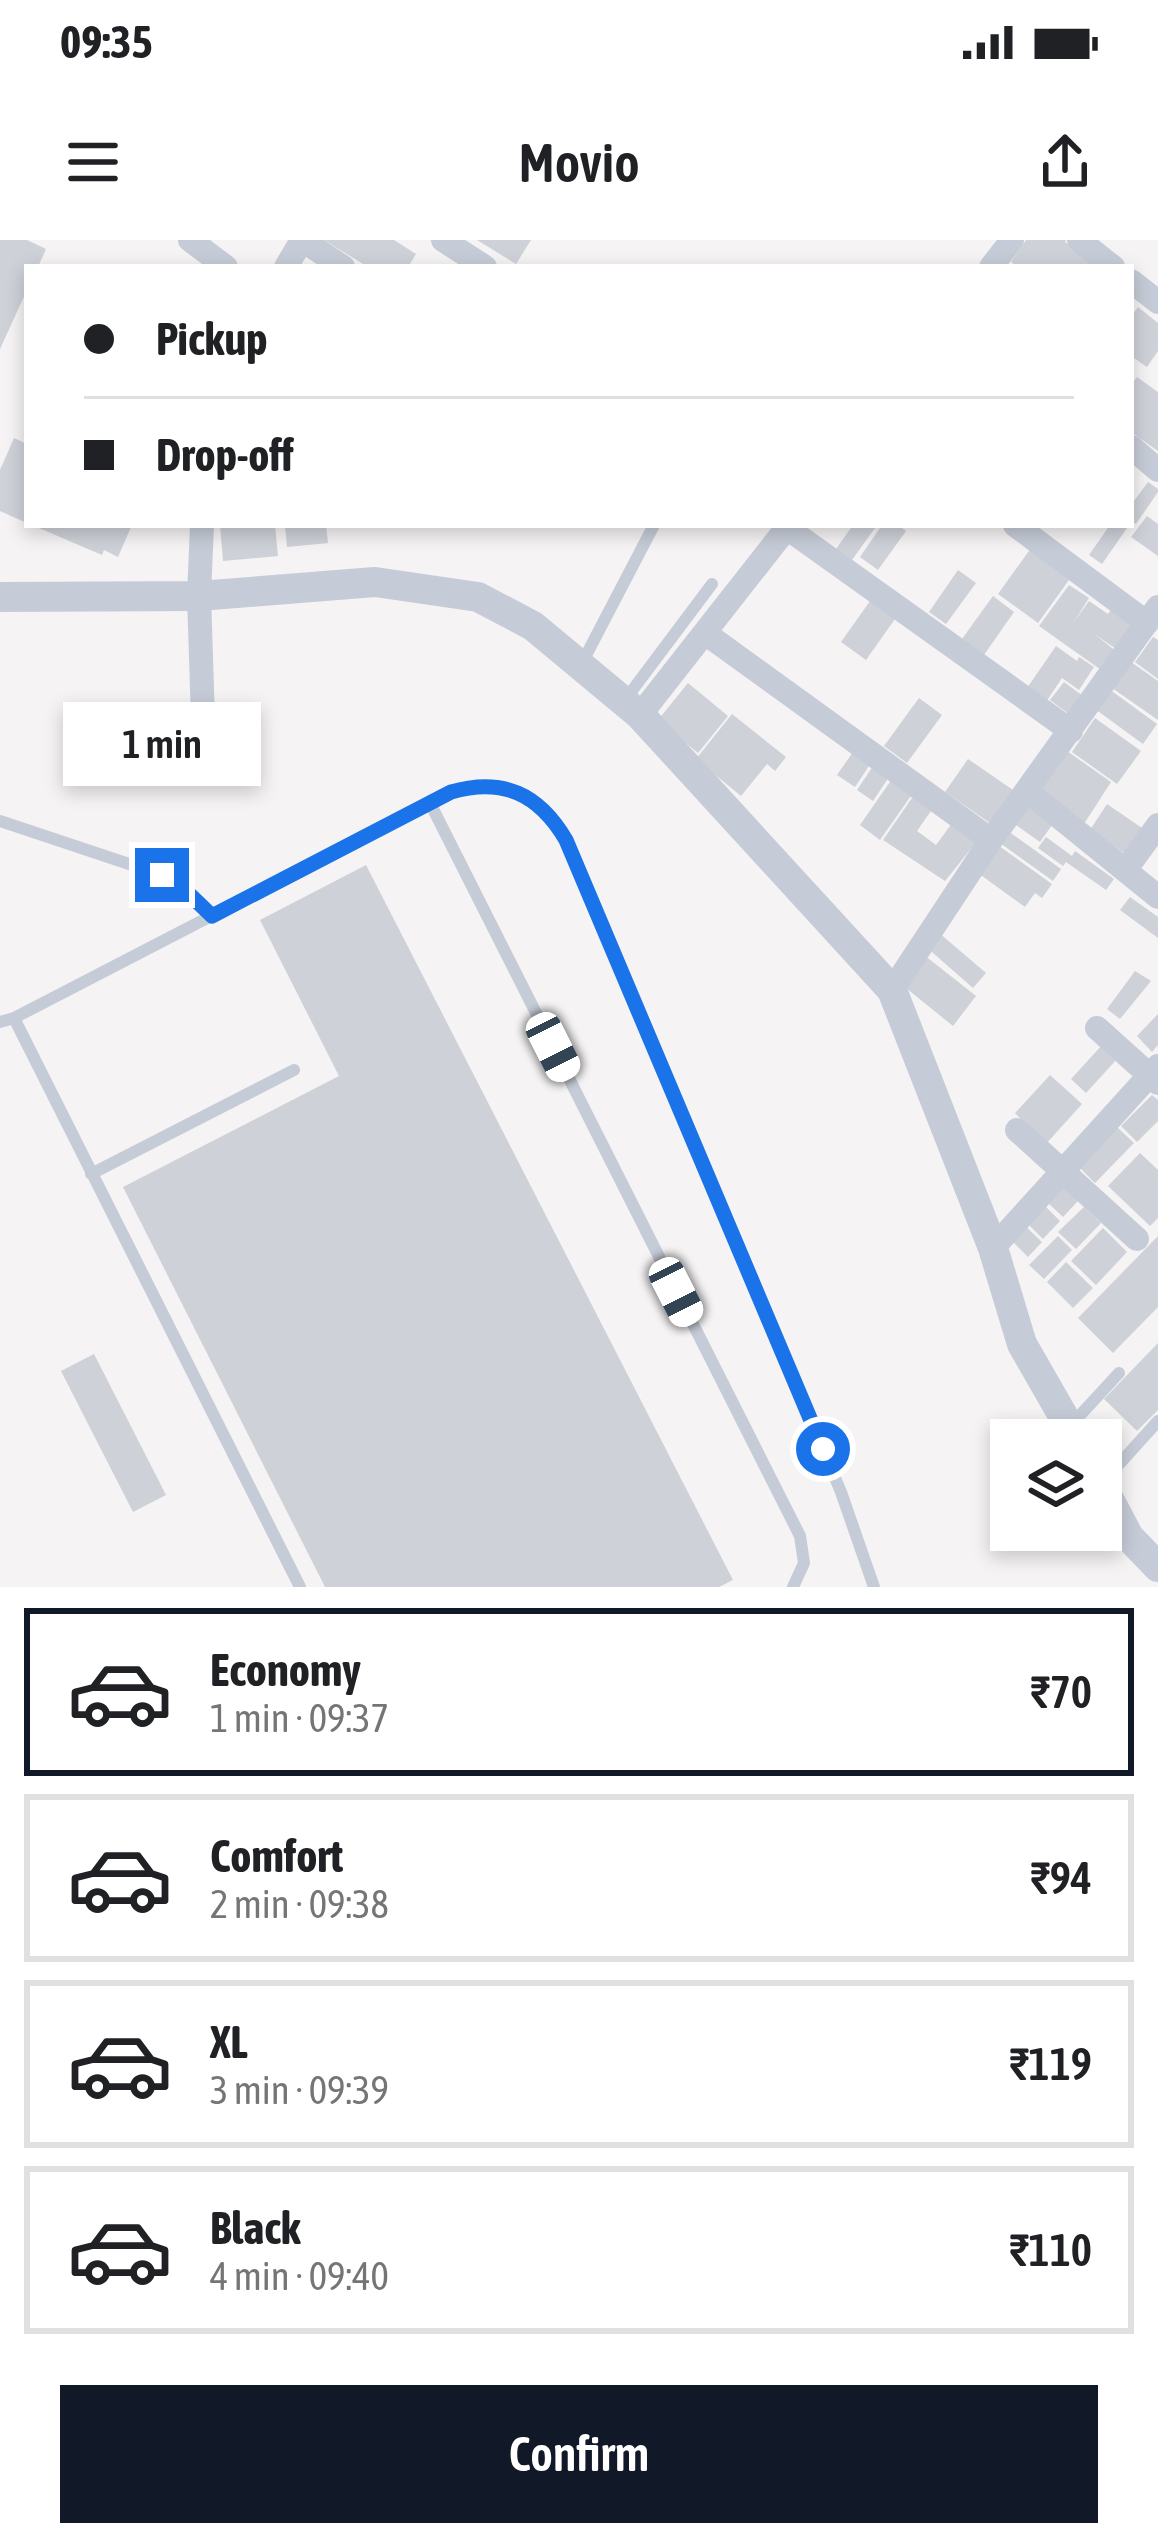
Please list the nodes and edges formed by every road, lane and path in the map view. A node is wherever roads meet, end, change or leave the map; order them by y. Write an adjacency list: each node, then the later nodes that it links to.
1 (190, 240): 6 (street)
2 (302, 240): 7 (street)
3 (443, 240): 8 (street)
4 (1012, 240): 9 (street)
5 (1078, 240): 10 (street)
6 (222, 264)
7 (338, 264)
8 (480, 264)
9 (993, 264)
10 (1109, 264)
11 (1134, 282): 12 (street)
12 (1158, 302)
13 (1134, 450): 14 (street)
14 (1158, 470)
15 (202, 528): 21 (street)
16 (652, 528): 25 (lane)
17 (787, 528): 24 (street)
18 (789, 528): 27 (street)
19 (1020, 528): 23 (street)
20 (712, 584): 26 (lane)
21 (199, 596): 22 (street); 25 (street); 28 (street)
22 (0, 597)
23 (1152, 615): 27 (street)
24 (705, 633): 26 (street); 33 (street)
25 (582, 664): 26 (street)
26 (632, 708): 37 (street)
27 (1071, 731): 29 (street)
28 (204, 750)
29 (1027, 791): 33 (street); 34 (street)
30 (430, 803): 36 (lane); 55 (lane); 56 (lane)
31 (0, 820): 36 (lane)
32 (1158, 825): 34 (street)
33 (991, 840): 37 (street)
34 (1126, 869): 35 (street)
35 (1158, 897)
36 (212, 916): 38 (lane)
37 (892, 990): 46 (street)
38 (7, 1020): 44 (lane)
39 (1097, 1028): 41 (street)
40 (294, 1070): 44 (lane)
41 (1155, 1075): 43 (street)
42 (1017, 1130): 43 (street)
43 (1061, 1171): 45 (street); 46 (street)
44 (92, 1174): 54 (lane)
45 (1137, 1239)
46 (993, 1248): 48 (street)
47 (1120, 1373): 49 (lane)
48 (1065, 1419)
49 (1084, 1419)
50 (1158, 1421): 51 (lane)
51 (1122, 1461)
52 (1122, 1524): 53 (street)
53 (1158, 1567)
54 (300, 1587)
55 (793, 1587)
56 (874, 1587)

